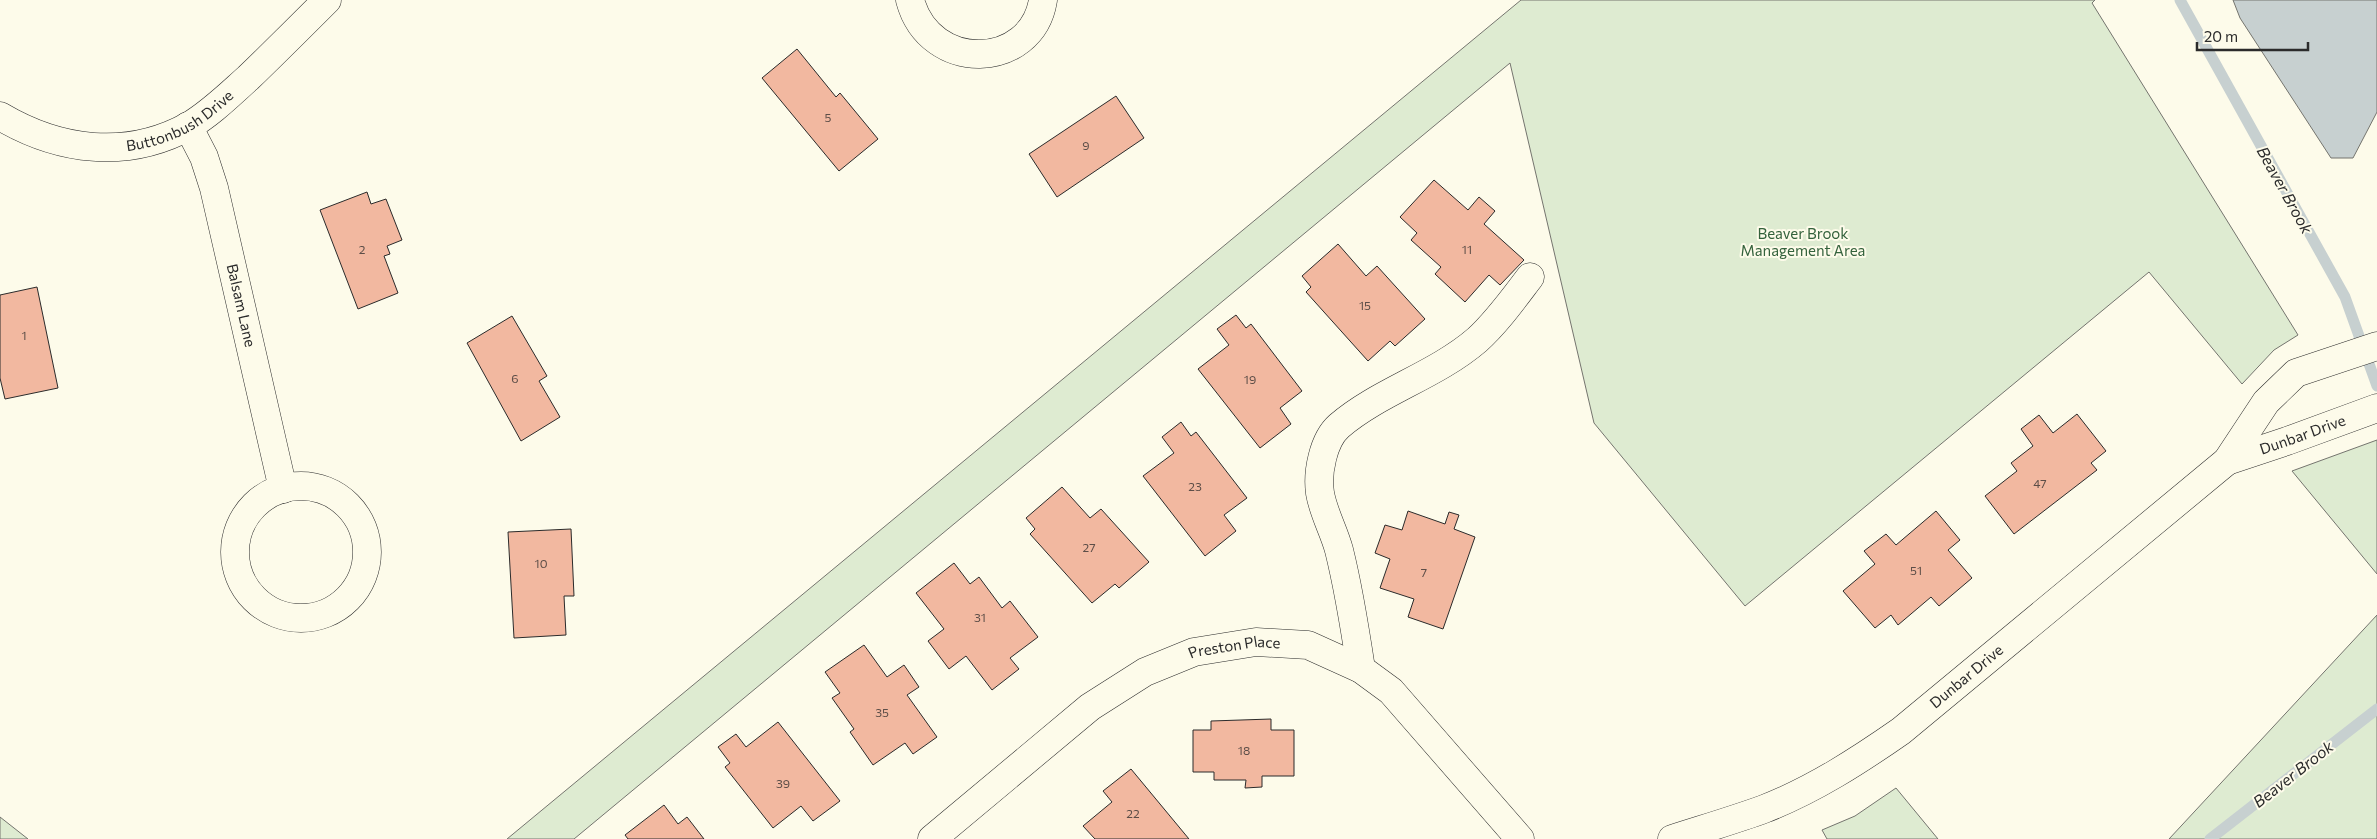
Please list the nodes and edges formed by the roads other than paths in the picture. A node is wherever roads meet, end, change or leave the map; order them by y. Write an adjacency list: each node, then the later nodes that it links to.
1 (327, 0): 5 (street, Buttonbush Drive)
2 (910, 0): 3 (street)
3 (1042, 0)
4 (0, 116): 5 (street, Buttonbush Drive)
5 (188, 126): 10 (street, Balsam Lane)
6 (1530, 277): 11 (street)
7 (2377, 346): 9 (street, Dunbar Drive)
8 (2377, 408): 9 (street, Dunbar Drive)
9 (2227, 460): 14 (street, Dunbar Drive)
10 (283, 489): 10 (street)
11 (1361, 669): 12 (street, Preston Place); 13 (street, Preston Place)
12 (932, 839)
13 (1520, 839)
14 (1672, 839)

